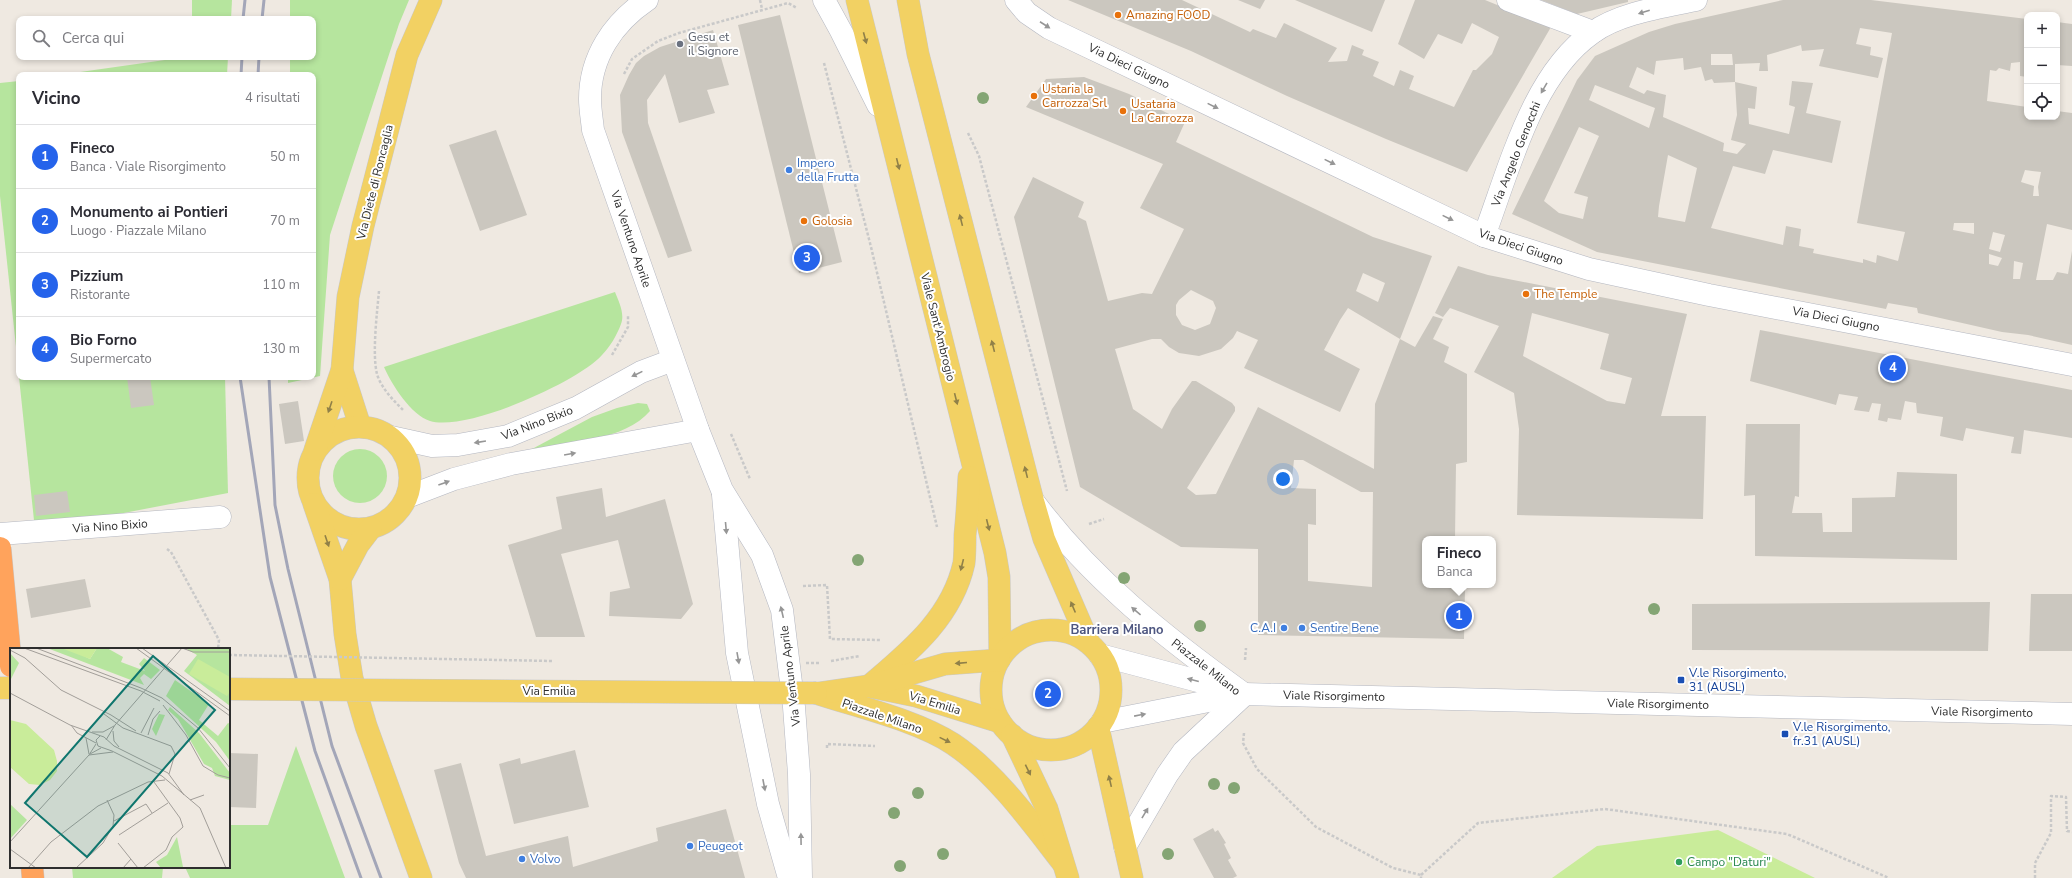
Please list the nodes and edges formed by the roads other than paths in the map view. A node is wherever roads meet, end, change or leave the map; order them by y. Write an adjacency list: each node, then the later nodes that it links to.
1 (431, 0): 14 (main road, Via Diete di Roncaglia)
2 (647, 0): 12 (street, Via Ventuno Aprile)
3 (824, 0): 10 (street)
4 (857, 0): 10 (main road, Viale Sant'Ambrogio, one-way to 10)
5 (908, 0): 22 (main road, one-way to 5)
6 (1016, 0): 11 (street, Via Dieci Giugno, one-way to 11)
7 (1508, 0): 9 (street)
8 (1696, 0): 9 (street, Via Angelo Genocchi, one-way to 9)
9 (1593, 32): 11 (street, Via Angelo Genocchi, one-way to 11)
10 (889, 127): 19 (main road, Viale Sant'Ambrogio, one-way to 19)
11 (1484, 236): 13 (street, Via Dieci Giugno)
12 (673, 360): 16 (street, Via Ventuno Aprile); 17 (street, Via Nino Bixio, one-way to 17)
13 (2072, 365)
14 (342, 370): 15 (main road, Via Diete di Roncaglia); 18 (main road, Via Diete di Roncaglia, one-way to 18)
15 (360, 426): 17 (main road); 18 (main road)
16 (698, 430): 20 (street, Via Ventuno Aprile); 21 (street, one-way to 16)
17 (391, 437): 21 (main road)
18 (315, 450): 23 (main road)
19 (970, 456): 31 (main road, Viale Sant'Ambrogio, one-way to 31); 32 (main road, Piazzale Milano, one-way to 32)
20 (722, 490): 44 (street, Via Ventuno Aprile, one-way to 44); 45 (street, Via Ventuno Aprile, one-way to 20)
21 (408, 497): 25 (main road)
22 (1033, 501): 29 (main road, one-way to 22); 35 (street, Piazzale Milano, one-way to 22)
23 (314, 504): 25 (main road); 28 (main road, one-way to 28)
24 (220, 517): 26 (street, Via Nino Bixio)
25 (371, 528): 28 (main road)
26 (0, 534)
27 (0, 548): 30 (highway, bridge)
28 (340, 579): 43 (main road)
29 (1095, 649): 31 (main road); 35 (street, Viale Risorgimento, one-way to 29); 37 (main road)
30 (10, 655)
31 (1000, 659): 32 (main road, Via Emilia, one-way to 32); 38 (main road)
32 (869, 686): 34 (main road, Via Emilia); 38 (main road, Via Emilia)
33 (230, 689): 34 (main road, Via Emilia, bridge)
34 (816, 693): 41 (main road, Piazzale Milano, one-way to 41)
35 (1244, 694): 36 (street, Viale Risorgimento); 37 (street, Viale Risorgimento, one-way to 35); 39 (street, Piazzale Milano, one-way to 35)
36 (2072, 714)
37 (1100, 725): 38 (main road); 39 (main road, one-way to 37)
38 (1006, 729): 41 (main road, one-way to 41)
39 (1125, 847): 46 (main road)
40 (32, 868): 42 (highway)
41 (1065, 870)
42 (33, 878)
43 (421, 878)
44 (789, 878)
45 (801, 878)
46 (1132, 878)

